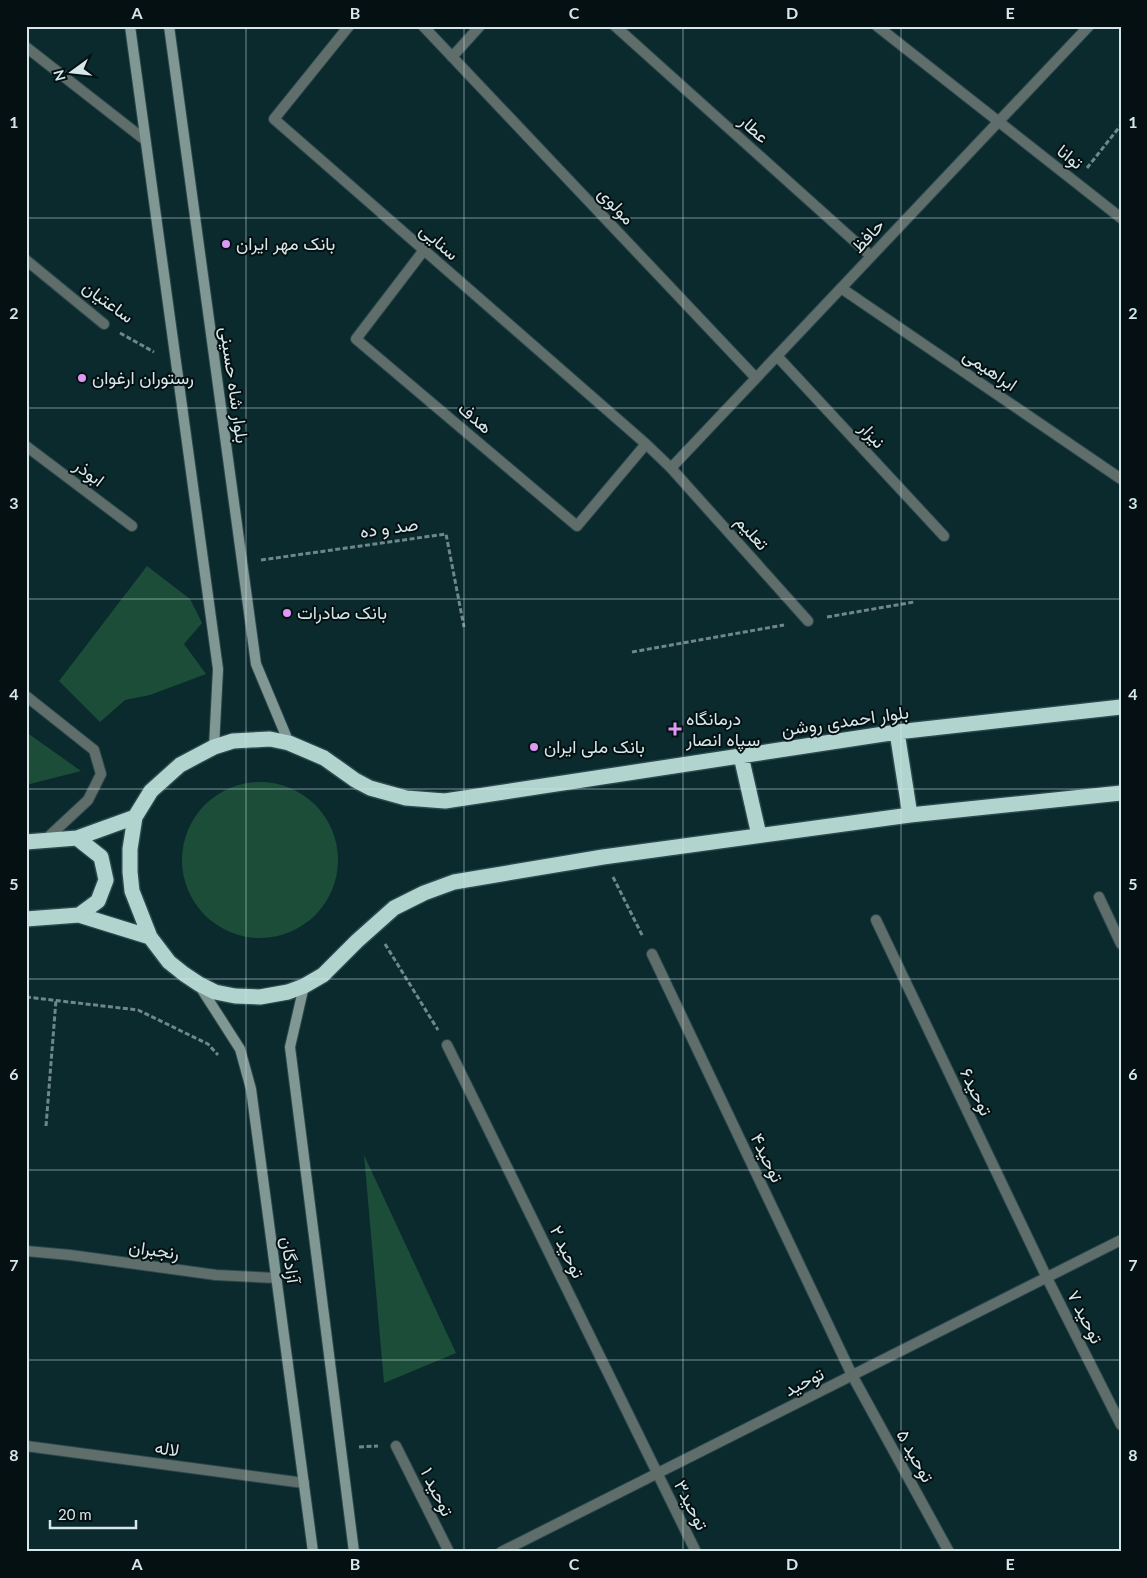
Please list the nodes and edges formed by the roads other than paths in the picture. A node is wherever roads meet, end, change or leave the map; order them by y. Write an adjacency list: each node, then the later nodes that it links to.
1 (130, 26): 12 (main road)
2 (169, 26): 31 (main road, بلوار شاه حسینی)
3 (349, 26): 14 (street, سنایی)
4 (423, 26): 10 (street, مولوی)
5 (480, 26): 10 (street)
6 (615, 26): 15 (street, عطار)
7 (877, 26): 11 (street, توانا)
8 (1089, 26): 11 (street, حافظ)
9 (26, 48): 12 (street)
10 (452, 57): 20 (street, مولوی)
11 (998, 122): 13 (street, توانا); 15 (street, حافظ)
12 (145, 140): 32 (main road)
13 (1121, 218)
14 (424, 250): 21 (street, سنایی); 21 (street, هدف)
15 (871, 256): 17 (street, حافظ)
16 (26, 260): 18 (street, ساعتیان)
17 (841, 288): 19 (street, حافظ); 24 (street, ابراهیمی)
18 (104, 324)
19 (777, 356): 20 (street, حافظ); 26 (street, نیزار)
20 (756, 378): 23 (street, حافظ)
21 (646, 444): 23 (street, سنایی)
22 (26, 446): 25 (street, ابوذر)
23 (671, 468): 27 (street, تعلیم)
24 (1121, 479)
25 (132, 526)
26 (944, 536)
27 (808, 621)
28 (26, 696): 39 (street)
29 (1121, 707): 30 (highway, بلوار احمدی روشن)
30 (897, 732): 33 (highway, بلوار احمدی روشن); 35 (highway)
31 (288, 743): 32 (highway, بلوار احمدی روشن); 33 (highway, بلوار احمدی روشن)
32 (214, 748): 36 (highway, بلوار احمدی روشن)
33 (741, 756): 37 (highway)
34 (1121, 793): 35 (highway)
35 (910, 815): 37 (highway)
36 (135, 817): 38 (highway); 45 (highway)
37 (758, 835): 49 (highway)
38 (77, 838): 39 (highway); 42 (highway)
39 (44, 841): 40 (highway)
40 (26, 842)
41 (1099, 897): 46 (street)
42 (79, 915): 43 (highway); 45 (highway)
43 (26, 919)
44 (876, 920): 54 (street, توحید۶)
45 (150, 938): 48 (highway)
46 (1121, 944)
47 (652, 954): 55 (street, توحید۴)
48 (199, 984): 49 (highway); 53 (main road, آزادگان)
49 (304, 986): 62 (main road, آزادگان)
50 (447, 1045): 59 (street, توحید ۲)
51 (1121, 1240): 54 (street, توحید)
52 (27, 1253): 53 (street, رنجبران)
53 (276, 1278): 60 (main road, آزادگان)
54 (1047, 1278): 55 (street, توحید); 56 (street, توحید ۷)
55 (852, 1375): 59 (street, توحید); 66 (street, توحید ۵)
56 (1121, 1425)
57 (26, 1446): 60 (street, لاله)
58 (396, 1446): 63 (street, توحید ۱)
59 (657, 1473): 64 (street, توحید); 65 (street, توحید۳)
60 (304, 1483): 61 (main road, آزادگان)
61 (313, 1552)
62 (354, 1552)
63 (449, 1552)
64 (501, 1552)
65 (696, 1552)
66 (949, 1552)

